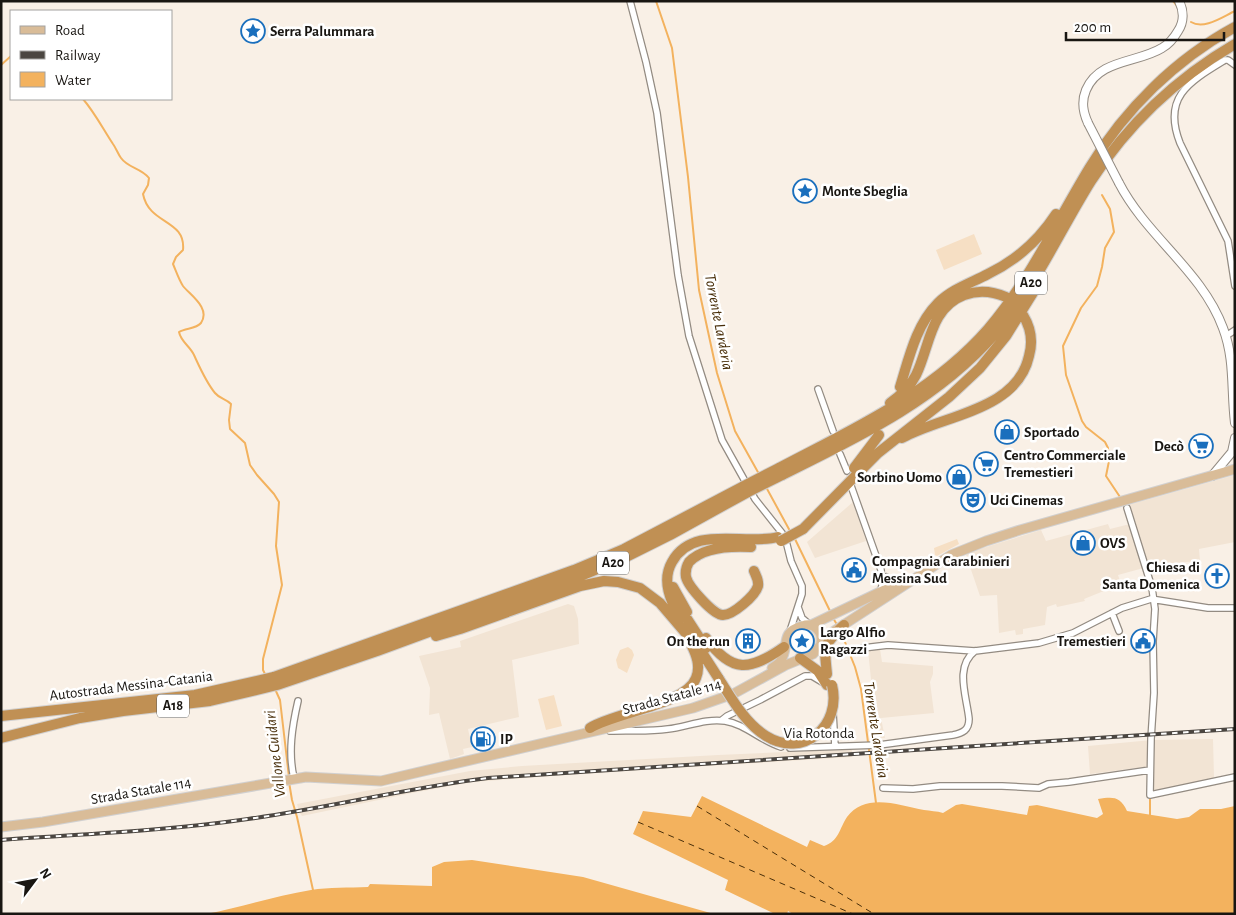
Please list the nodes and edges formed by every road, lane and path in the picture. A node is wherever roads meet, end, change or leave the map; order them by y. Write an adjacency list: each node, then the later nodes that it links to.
1 (630, 1): 40 (street)
2 (1180, 1): 12 (street, bridge)
3 (1235, 27): 6 (highway, A20)
4 (1235, 44): 7 (highway, A20)
5 (1235, 64): 8 (street)
6 (1090, 167): 14 (highway); 23 (highway, A20)
7 (1077, 205): 20 (highway); 23 (highway, A20)
8 (1235, 286)
9 (1006, 297): 23 (highway)
10 (1023, 315): 20 (highway)
11 (1235, 330): 12 (street)
12 (1226, 336): 13 (street)
13 (1234, 381): 16 (street)
14 (900, 386)
15 (818, 388): 17 (street)
16 (1235, 423)
17 (833, 431)
18 (879, 435): 29 (highway)
19 (1235, 438): 22 (street)
20 (884, 448): 29 (highway)
21 (840, 454): 25 (street)
22 (1233, 456): 26 (street)
23 (782, 469): 42 (highway, A20, bridge)
24 (1235, 469): 26 (main road)
25 (847, 471)
26 (1212, 476): 33 (main road)
27 (850, 483): 34 (street)
28 (1127, 508): 39 (street)
29 (802, 526): 30 (highway, bridge)
30 (780, 539): 31 (highway); 47 (highway)
31 (743, 546): 32 (highway); 36 (highway)
32 (754, 571)
33 (924, 572): 35 (main road); 37 (main road)
34 (883, 574): 35 (street); 37 (street); 38 (street)
35 (904, 581): 37 (main road)
36 (673, 587): 50 (highway); 56 (highway)
37 (892, 591): 38 (main road); 45 (main road)
38 (878, 594): 44 (main road)
39 (1154, 599): 41 (street); 43 (street); 71 (street)
40 (798, 607): 44 (street); 48 (street)
41 (1235, 608)
42 (469, 613): 52 (highway, A18); 57 (highway, A18)
43 (1112, 613): 46 (street); 53 (street)
44 (810, 625): 48 (main road); 49 (main road)
45 (844, 625): 49 (main road); 55 (highway)
46 (1119, 631)
47 (687, 635): 52 (highway); 56 (highway); 61 (highway)
48 (788, 635): 50 (main road)
49 (820, 646): 54 (main road); 55 (highway)
50 (784, 648): 54 (main road); 61 (main road, Strada Statale 114)
51 (863, 648): 53 (street)
52 (377, 651): 57 (highway, A18)
53 (975, 651): 70 (street, Via Rotonda)
54 (800, 658): 59 (highway); 63 (main road, Strada Statale 114)
55 (827, 674): 59 (highway)
56 (721, 678): 59 (highway, bridge)
57 (275, 681): 58 (highway, A18)
58 (264, 684): 62 (highway, Autostrada Messina-Catania / A18); 65 (highway, Autostrada Messina-Catania / A18)
59 (829, 685)
60 (298, 701): 73 (street)
61 (667, 705): 63 (highway)
62 (3, 717)
63 (630, 719): 66 (street, Via Rotonda); 66 (highway); 67 (street, Via Rotonda); 67 (street)
64 (722, 720): 67 (street, Via Rotonda); 70 (street, Via Rotonda); 70 (street)
65 (40, 728): 68 (highway, Autostrada Messina-Catania / A18); 69 (highway)
66 (591, 730): 73 (main road, Strada Statale 114)
67 (659, 730)
68 (1, 736)
69 (1, 742)
70 (838, 746)
71 (1150, 770): 72 (street); 74 (street)
72 (1235, 777)
73 (290, 779): 75 (main road, Strada Statale 114)
74 (883, 788)
75 (1, 828)

